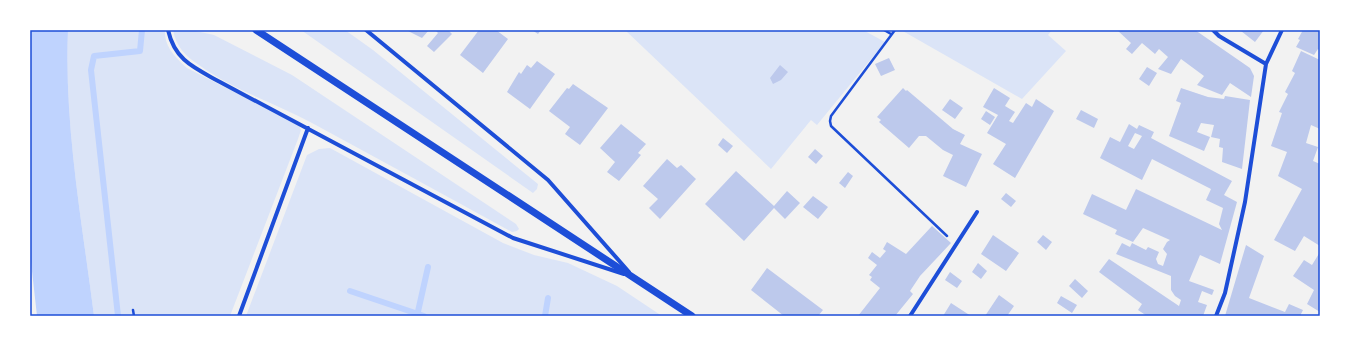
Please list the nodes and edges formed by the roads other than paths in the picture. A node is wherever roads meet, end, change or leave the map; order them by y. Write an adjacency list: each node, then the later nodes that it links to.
1 (168, 30): 7 (street)
2 (256, 30): 9 (street)
3 (366, 30): 9 (street)
4 (1213, 30): 6 (street)
5 (1282, 30): 6 (street)
6 (1266, 64): 13 (street)
7 (308, 128): 9 (street); 10 (street)
8 (977, 212): 12 (street)
9 (633, 277): 11 (street)
10 (239, 316)
11 (692, 316)
12 (910, 316)
13 (1216, 316)

